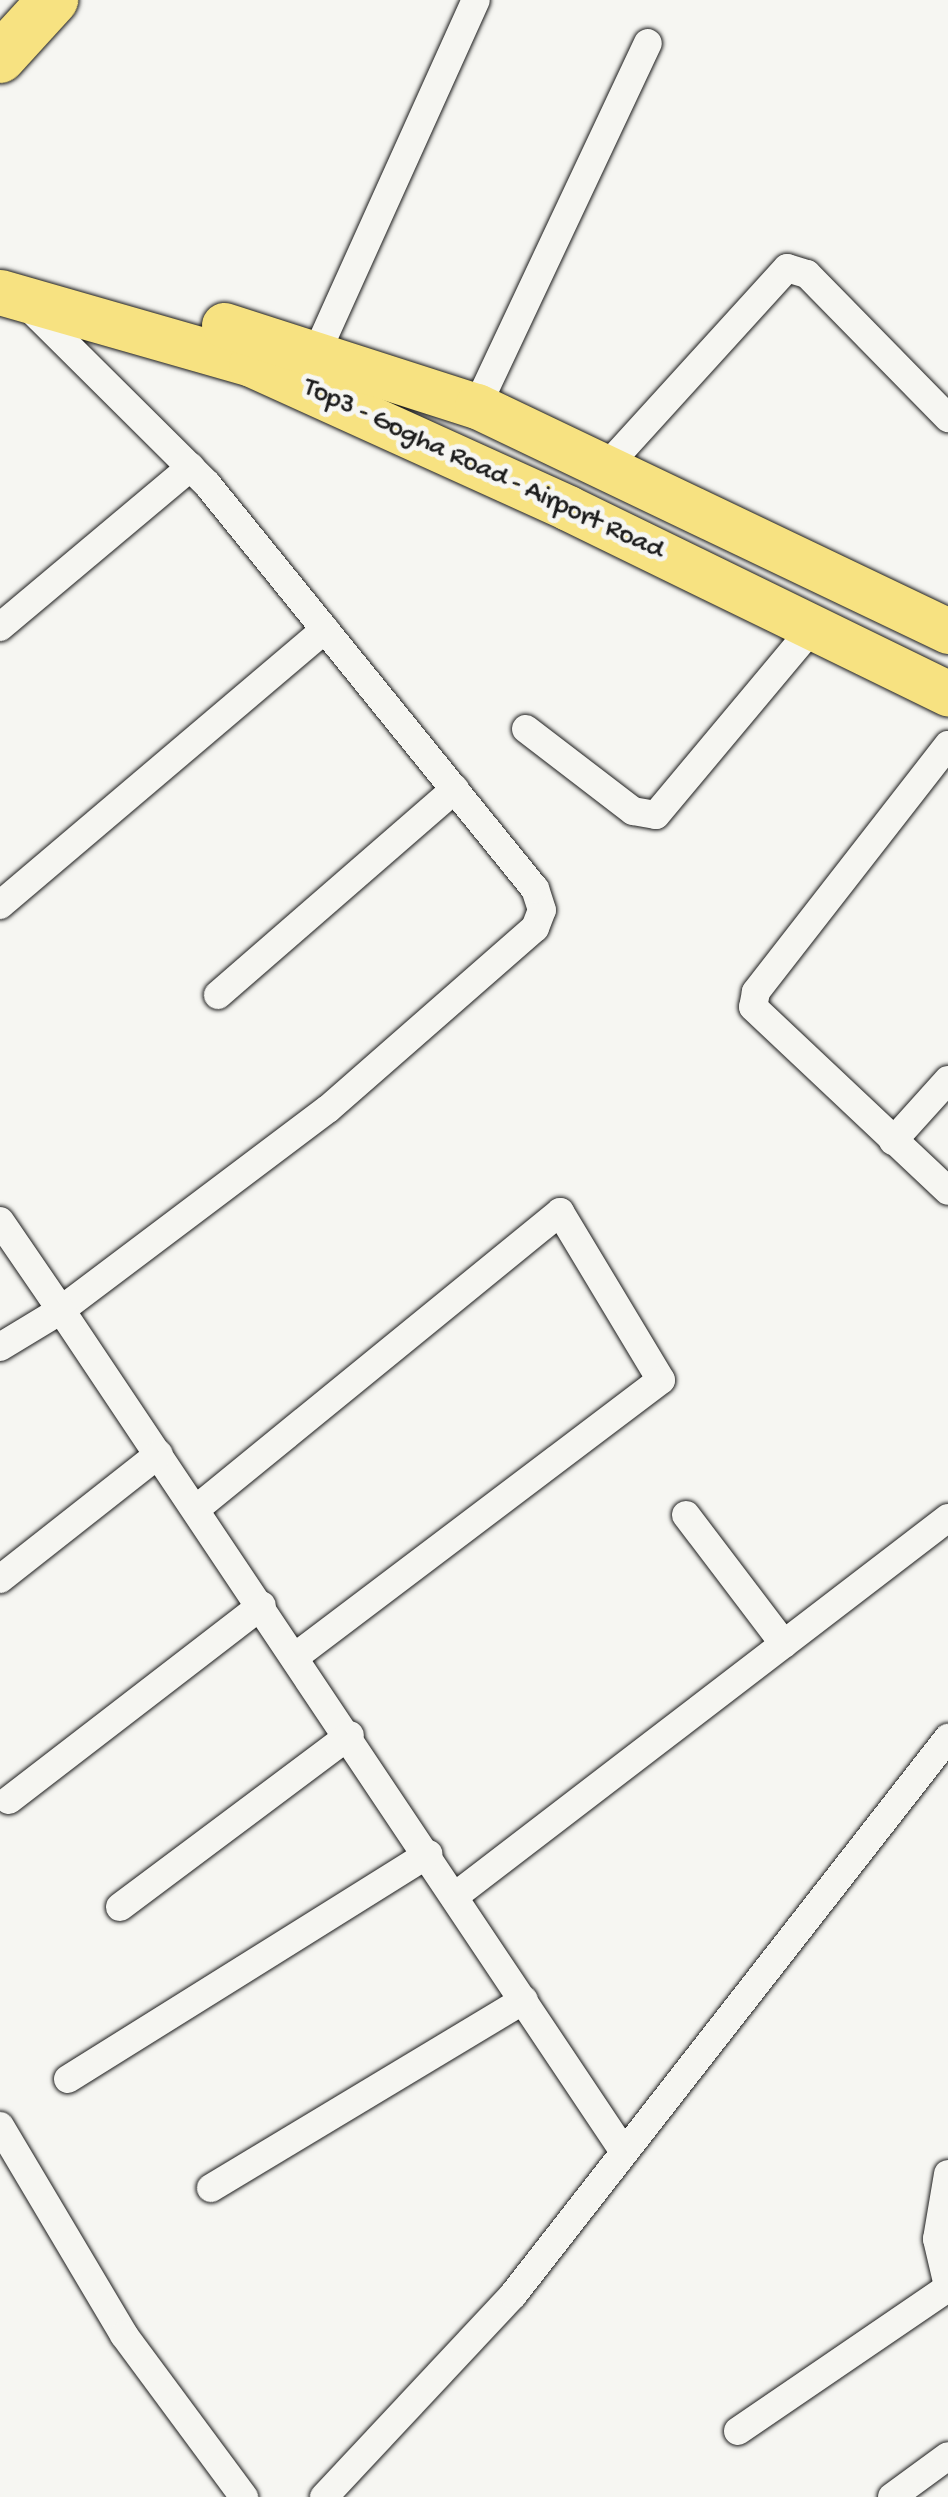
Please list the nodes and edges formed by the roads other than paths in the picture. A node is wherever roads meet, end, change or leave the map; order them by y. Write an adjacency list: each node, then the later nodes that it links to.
1 (53, 0): 4 (highway)
2 (476, 0): 6 (street)
3 (648, 43): 7 (street)
4 (0, 58)
5 (6, 285): 6 (main road); 9 (street); 11 (main road, Top3 - Gogha Road - Airport Road)
6 (316, 354): 7 (main road)
7 (478, 406): 10 (main road)
8 (948, 418): 10 (street)
9 (191, 467): 12 (street); 13 (street)
10 (606, 467): 14 (main road)
11 (814, 626): 15 (main road, Top3 - Gogha Road - Airport Road); 16 (street)
12 (0, 628)
13 (326, 629): 18 (street); 19 (street)
14 (948, 631)
15 (948, 693)
16 (526, 728)
17 (948, 745): 22 (street)
18 (454, 789): 20 (street); 25 (street)
19 (0, 906)
20 (218, 994)
21 (948, 1080): 22 (street)
22 (893, 1142): 23 (street)
23 (948, 1191)
24 (0, 1221): 25 (street)
25 (62, 1310): 26 (street); 27 (street)
26 (0, 1346)
27 (159, 1454): 28 (street); 31 (street)
28 (196, 1508): 32 (street); 34 (street)
29 (686, 1515): 33 (street)
30 (948, 1518): 33 (street)
31 (0, 1579)
32 (262, 1605): 34 (street); 37 (street)
33 (784, 1644): 39 (street)
34 (296, 1656): 35 (street)
35 (350, 1736): 38 (street); 40 (street)
36 (948, 1738): 44 (street)
37 (8, 1800)
38 (428, 1854): 39 (street); 42 (street)
39 (456, 1896): 41 (street)
40 (120, 1907)
41 (524, 2000): 44 (street); 47 (street)
42 (68, 2080)
43 (0, 2126): 45 (street)
44 (622, 2149): 52 (street)
45 (10, 2168): 51 (street)
46 (948, 2174): 48 (street)
47 (211, 2188)
48 (948, 2287): 49 (street)
49 (738, 2431)
50 (948, 2456): 53 (street)
51 (244, 2497)
52 (324, 2497)
53 (892, 2497)

